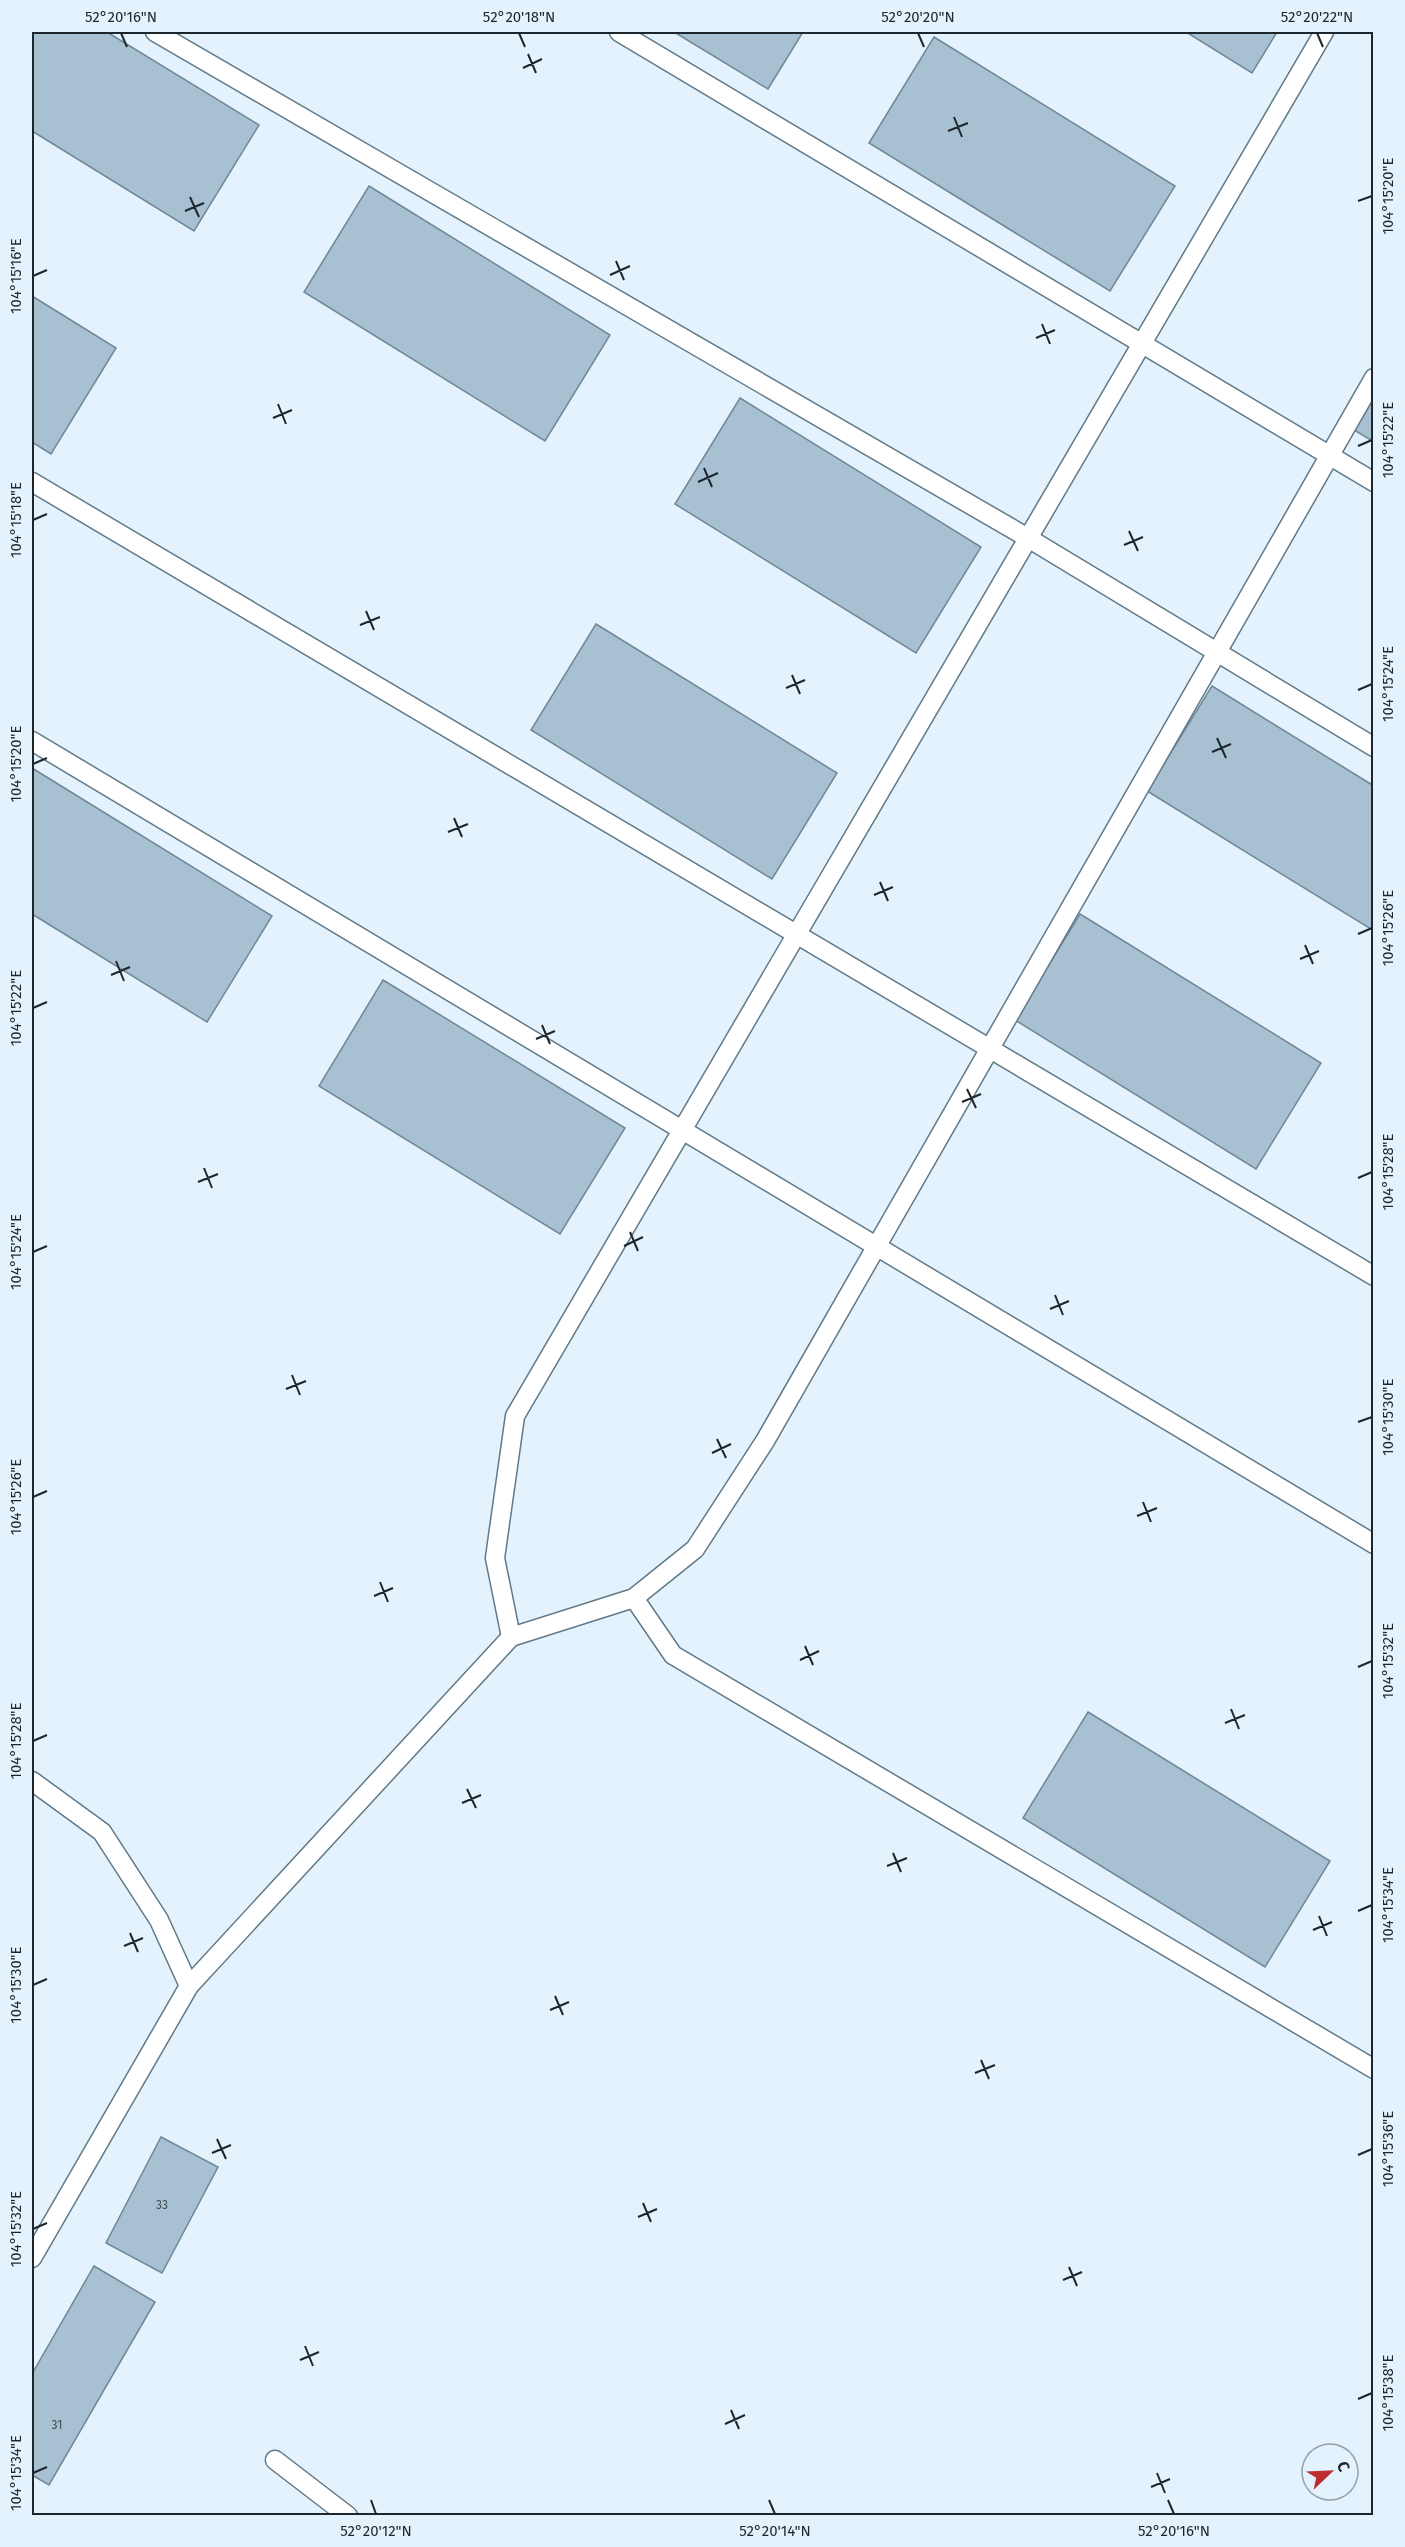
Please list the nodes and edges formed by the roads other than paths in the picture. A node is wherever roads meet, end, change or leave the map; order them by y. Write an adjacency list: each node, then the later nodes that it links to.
1 (155, 32): 9 (lane)
2 (620, 32): 4 (lane)
3 (1324, 32): 4 (lane)
4 (1142, 343): 6 (lane); 9 (lane)
5 (1374, 378): 6 (lane)
6 (1329, 455): 8 (lane); 10 (lane)
7 (32, 482): 13 (lane)
8 (1374, 482)
9 (1028, 538): 10 (lane); 13 (lane)
10 (1216, 653): 12 (lane); 14 (lane)
11 (32, 741): 15 (lane)
12 (1374, 747)
13 (796, 935): 14 (lane); 15 (lane)
14 (990, 1047): 16 (lane); 17 (lane)
15 (682, 1130): 16 (lane); 20 (lane)
16 (876, 1247): 18 (lane); 19 (lane)
17 (1374, 1276)
18 (1374, 1544)
19 (633, 1598): 20 (lane); 23 (lane)
20 (511, 1637): 22 (lane)
21 (32, 1781): 22 (lane)
22 (189, 1986): 24 (lane)
23 (1374, 2069)
24 (32, 2258)
25 (275, 2460): 26 (lane)
26 (348, 2516)

